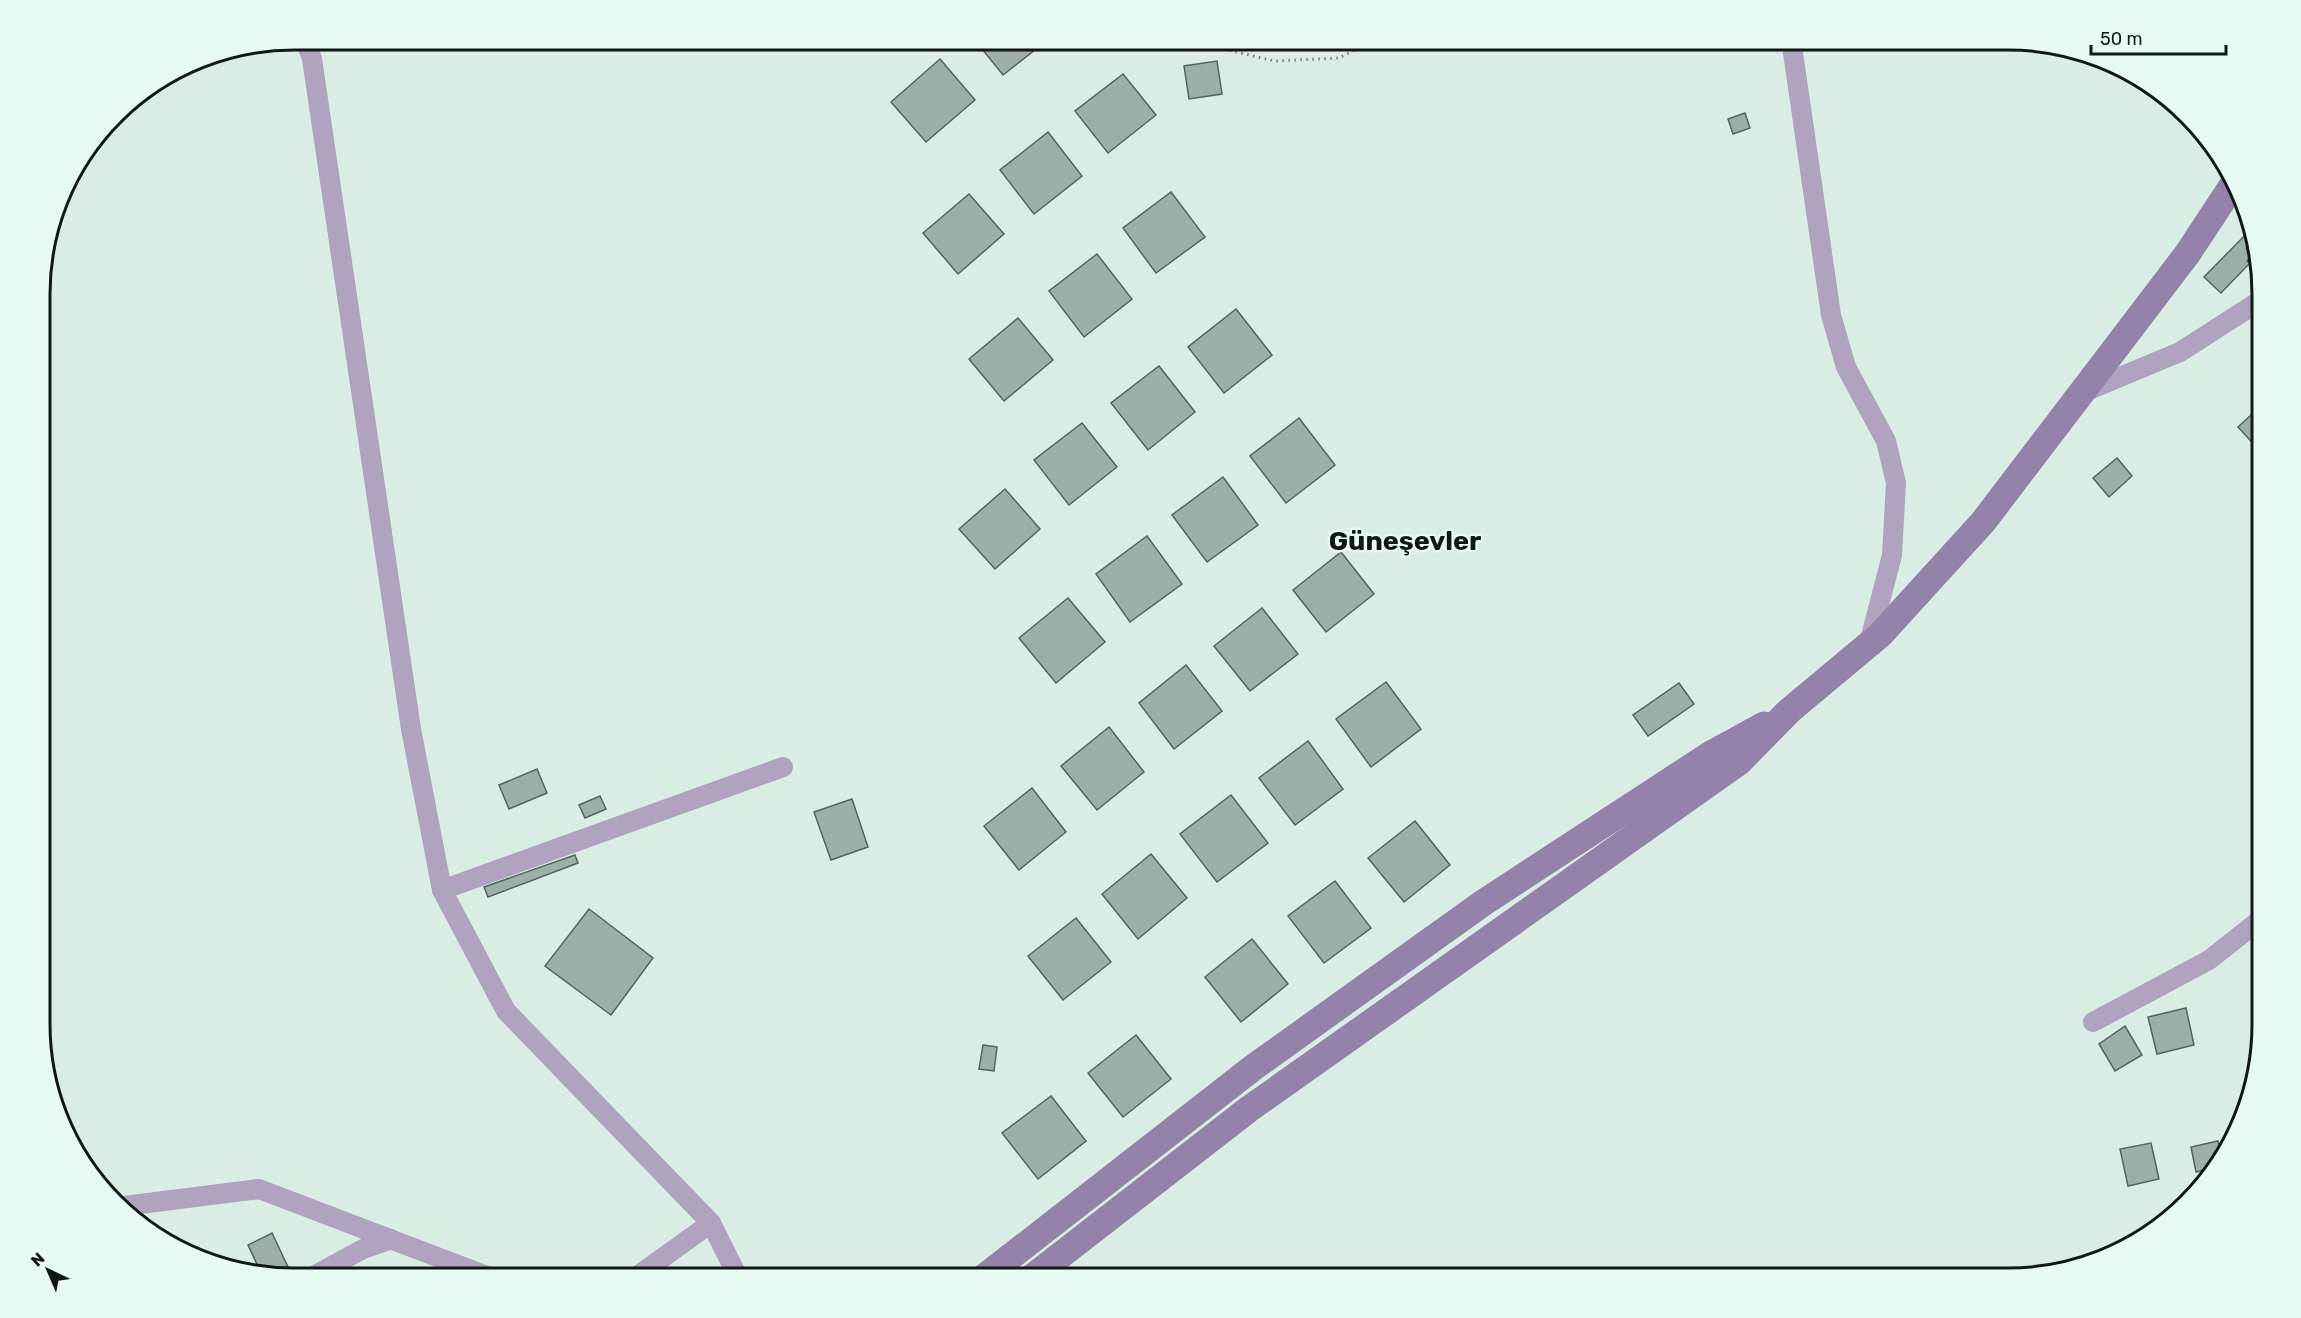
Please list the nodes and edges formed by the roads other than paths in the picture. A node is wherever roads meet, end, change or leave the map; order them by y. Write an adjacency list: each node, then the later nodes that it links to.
1 (309, 50): 9 (street)
2 (1793, 50): 6 (street)
3 (2229, 191): 5 (main road)
4 (2252, 306): 5 (street)
5 (2084, 392): 6 (main road)
6 (1869, 644): 7 (main road)
7 (1789, 711): 19 (main road); 20 (main road)
8 (783, 767): 9 (street)
9 (442, 890): 13 (street)
10 (2252, 926): 11 (street)
11 (2092, 1022)
12 (130, 1205): 14 (street)
13 (711, 1223): 17 (street); 18 (street)
14 (391, 1239): 15 (street); 16 (street)
15 (328, 1268)
16 (466, 1268)
17 (648, 1268)
18 (734, 1268)
19 (995, 1268)
20 (1044, 1268)

